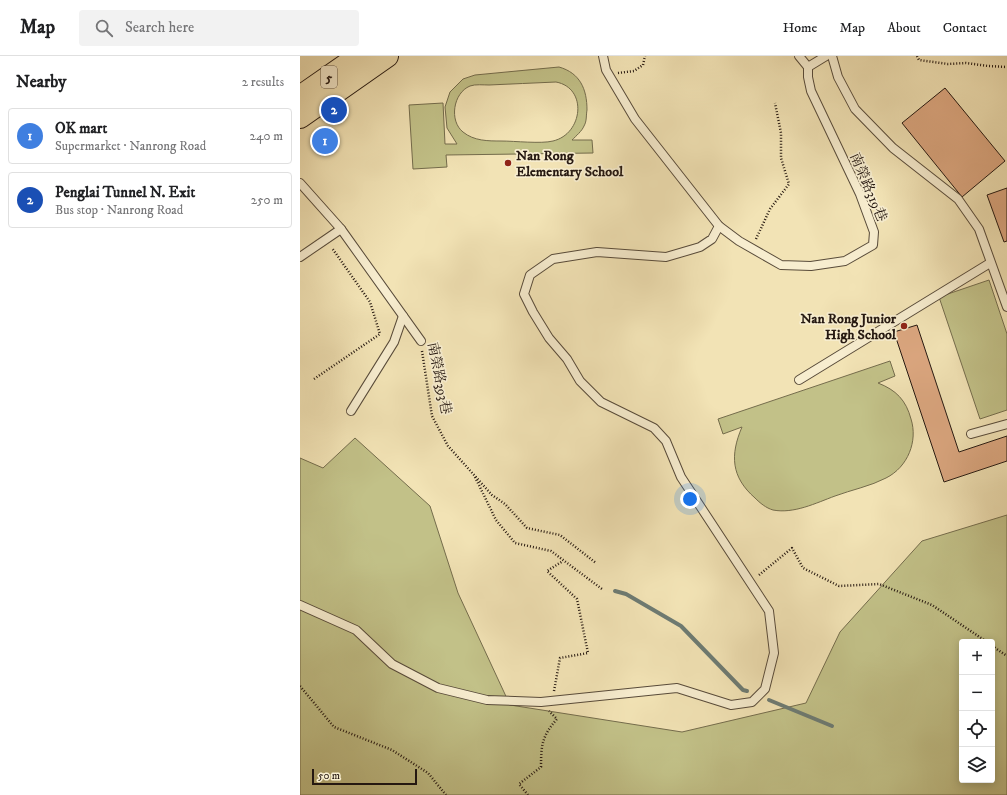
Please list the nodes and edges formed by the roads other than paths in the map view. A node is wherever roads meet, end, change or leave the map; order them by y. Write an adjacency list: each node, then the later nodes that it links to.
1 (358, 56): 8 (main road, 5)
2 (387, 56): 9 (main road, 5)
3 (603, 56): 11 (lane, 南榮路319巷)
4 (799, 56): 7 (lane)
5 (826, 56): 7 (lane)
6 (832, 56): 14 (lane)
7 (808, 67): 11 (lane, 南榮路319巷)
8 (300, 97)
9 (300, 117)
10 (300, 183): 12 (lane, 南榮路393巷)
11 (719, 226): 22 (lane)
12 (341, 229): 13 (lane); 16 (lane, 南榮路393巷)
13 (300, 257)
14 (990, 262): 15 (lane); 18 (lane)
15 (1007, 307)
16 (403, 316): 17 (lane, 南榮路393巷); 19 (lane)
17 (421, 341)
18 (799, 380)
19 (351, 411)
20 (1007, 424): 21 (lane)
21 (971, 434)
22 (300, 606)

